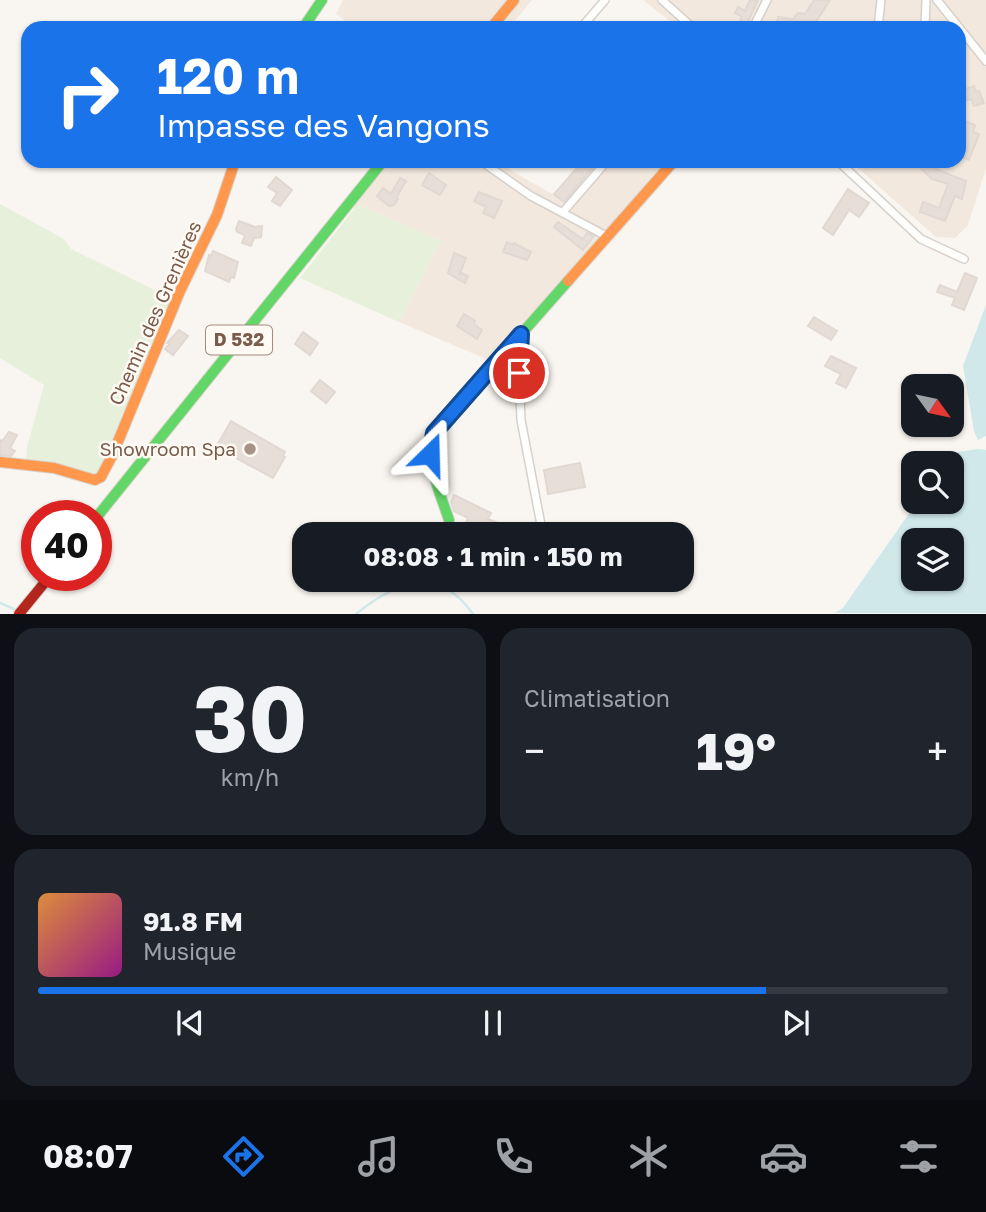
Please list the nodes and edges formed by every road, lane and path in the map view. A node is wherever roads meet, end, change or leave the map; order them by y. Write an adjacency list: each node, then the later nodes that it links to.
1 (322, 0): 9 (street)
2 (514, 0): 10 (street)
3 (605, 0): 11 (street)
4 (662, 0): 12 (street)
5 (767, 0): 13 (street)
6 (881, 0): 14 (street)
7 (926, 0): 15 (street)
8 (937, 0): 16 (street)
9 (308, 21)
10 (497, 21)
11 (587, 21)
12 (685, 21)
13 (756, 21)
14 (879, 21)
15 (925, 21)
16 (954, 21)
17 (966, 36): 18 (street)
18 (986, 61)
19 (233, 168): 29 (street, Chemin des Grenières)
20 (377, 168): 30 (street, D 532)
21 (491, 168): 25 (street)
22 (601, 168): 25 (street)
23 (668, 168): 26 (street)
24 (846, 168): 27 (street)
25 (563, 212): 26 (street)
26 (608, 237): 28 (street)
27 (964, 259)
28 (521, 334): 31 (street); 32 (street)
29 (0, 463)
30 (110, 500)
31 (449, 520)
32 (540, 522)
33 (38, 591): 34 (street)
34 (22, 610)

